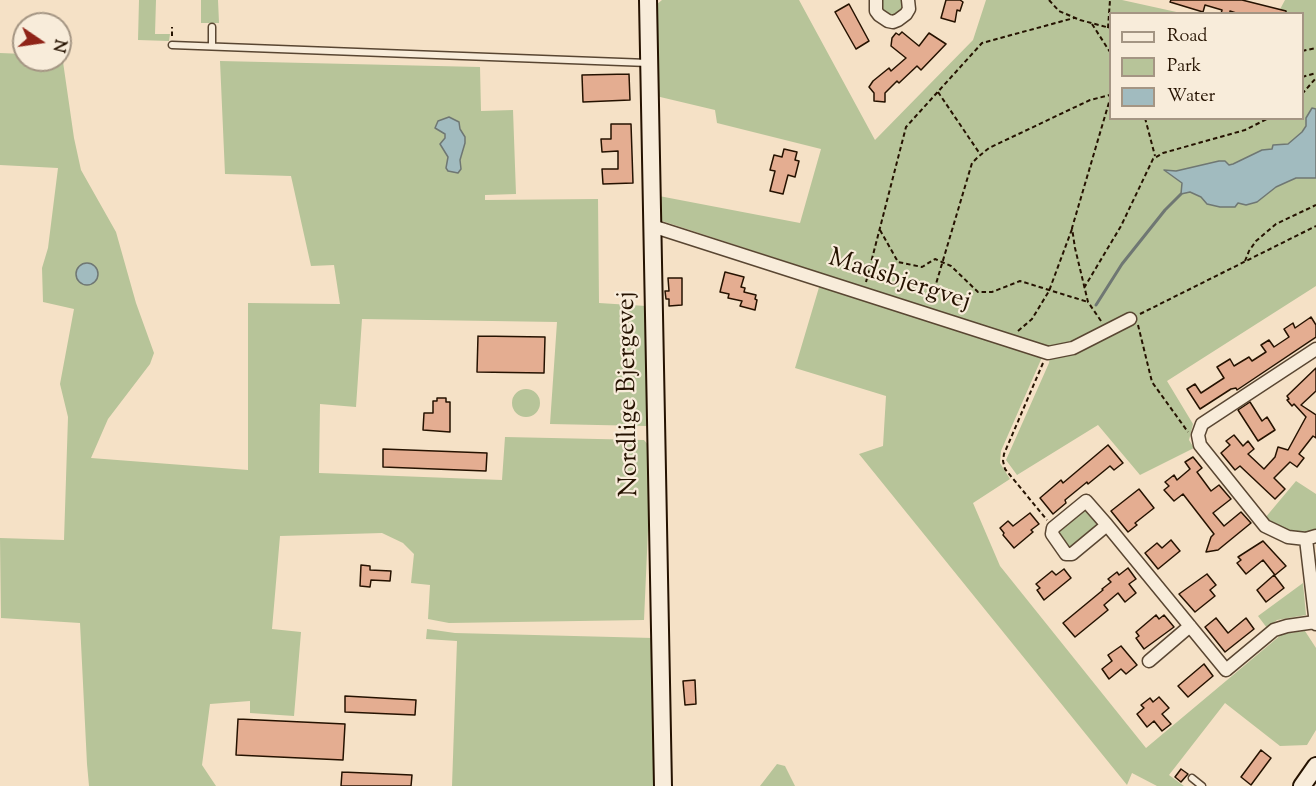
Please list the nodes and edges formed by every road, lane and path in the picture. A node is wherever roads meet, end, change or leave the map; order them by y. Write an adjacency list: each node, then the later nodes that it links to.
1 (648, 0): 12 (street, Nordlige Bjergevej)
2 (876, 0): 3 (street)
3 (908, 0)
4 (1049, 0): 5 (path)
5 (1074, 18): 6 (path); 14 (path)
6 (1092, 24): 8 (path); 11 (path)
7 (212, 27): 10 (lane)
8 (1109, 28)
9 (171, 45): 10 (lane)
10 (212, 46): 12 (lane)
11 (1109, 50)
12 (649, 63): 23 (street, Nordlige Bjergevej)
13 (1316, 78): 15 (path)
14 (938, 92): 20 (path); 26 (path)
15 (1304, 92)
16 (1109, 97): 20 (path)
17 (1109, 100): 25 (path)
18 (1146, 120): 21 (path)
19 (1265, 120): 21 (path)
20 (980, 155): 27 (path)
21 (1155, 158): 29 (path)
22 (1316, 205): 28 (path)
23 (652, 226): 31 (street, Madsbjergvej); 48 (street, Nordlige Bjergevej)
24 (1316, 226): 28 (path)
25 (1072, 228): 29 (path); 30 (path)
26 (879, 229): 27 (path); 31 (path)
27 (943, 262): 30 (path); 33 (path)
28 (1245, 262): 34 (path)
29 (1084, 288): 32 (path)
30 (1049, 291): 32 (path); 36 (path)
31 (863, 294): 33 (street, Madsbjergvej)
32 (1088, 302): 35 (path)
33 (927, 315): 36 (street, Madsbjergvej)
34 (1133, 318): 35 (street); 39 (path)
35 (1110, 331): 38 (street)
36 (1006, 340): 38 (street, Madsbjergvej)
37 (1316, 349): 39 (street)
38 (1048, 353): 41 (path)
39 (1198, 435): 42 (street)
40 (1107, 525): 41 (street); 41 (street); 44 (street)
41 (1053, 528)
42 (1311, 537): 43 (street)
43 (1316, 623): 44 (street)
44 (1190, 626): 45 (street)
45 (1149, 661)
46 (1316, 766): 50 (street)
47 (1192, 778): 49 (lane)
48 (663, 786)
49 (1202, 786)
50 (1302, 786)

